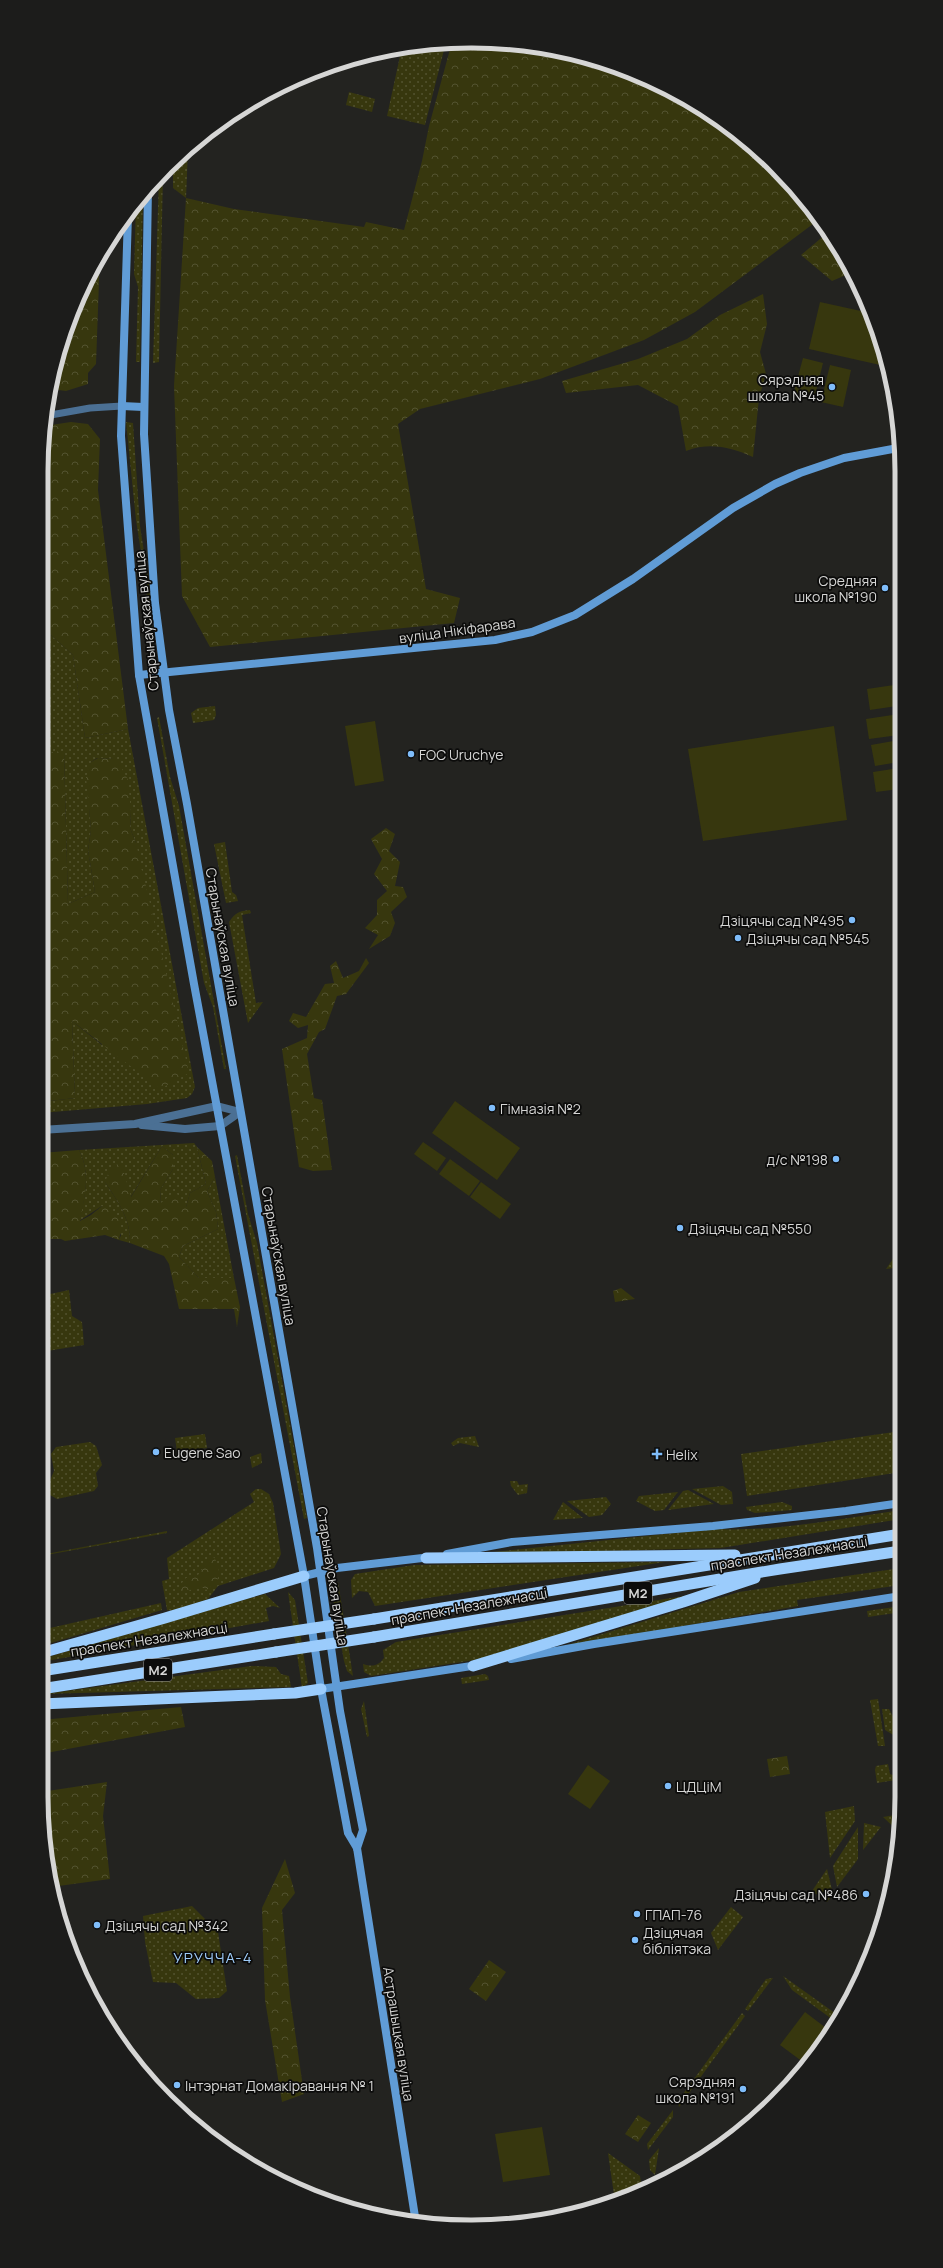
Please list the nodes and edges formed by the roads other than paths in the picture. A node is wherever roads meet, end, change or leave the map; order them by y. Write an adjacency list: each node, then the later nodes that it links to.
1 (148, 199): 4 (main road, Старынаўская вуліца)
2 (128, 225): 3 (main road, Старынаўская вуліца)
3 (122, 406): 4 (main road); 5 (street); 8 (main road, Старынаўская вуліца)
4 (143, 407): 7 (main road, Старынаўская вуліца)
5 (52, 415)
6 (894, 449): 7 (main road, вуліца Нікіфарава)
7 (165, 672): 8 (main road, вуліца Нікіфарава); 10 (main road, Старынаўская вуліца)
8 (139, 675): 9 (main road, Старынаўская вуліца)
9 (217, 1106): 10 (street); 11 (street); 12 (main road, Старынаўская вуліца)
10 (240, 1112): 12 (street); 20 (main road, Старынаўская вуліца)
11 (135, 1124): 12 (street); 13 (street)
12 (220, 1126): 21 (main road, Старынаўская вуліца)
13 (48, 1130)
14 (895, 1504): 18 (main road)
15 (895, 1535): 17 (highway, праспект Незалежнасці / М2)
16 (895, 1552): 19 (highway, праспект Незалежнасці / М2)
17 (779, 1554): 18 (highway); 25 (highway, праспект Незалежнасці / М2, bridge)
18 (426, 1558): 20 (main road)
19 (780, 1569): 24 (highway); 27 (highway, праспект Незалежнасці / М2, bridge)
20 (320, 1572): 21 (main road); 26 (main road, Старынаўская вуліца)
21 (304, 1576): 23 (highway); 28 (main road, Старынаўская вуліца)
22 (895, 1597): 24 (main road)
23 (48, 1651)
24 (473, 1666): 26 (main road)
25 (48, 1670)
26 (337, 1686): 28 (main road); 30 (main road, Астрашыцкая вуліца)
27 (48, 1688)
28 (321, 1689): 29 (highway); 30 (main road, Астрашыцкая вуліца)
29 (48, 1704)
30 (357, 1848): 31 (main road, Астрашыцкая вуліца)
31 (415, 2216)

